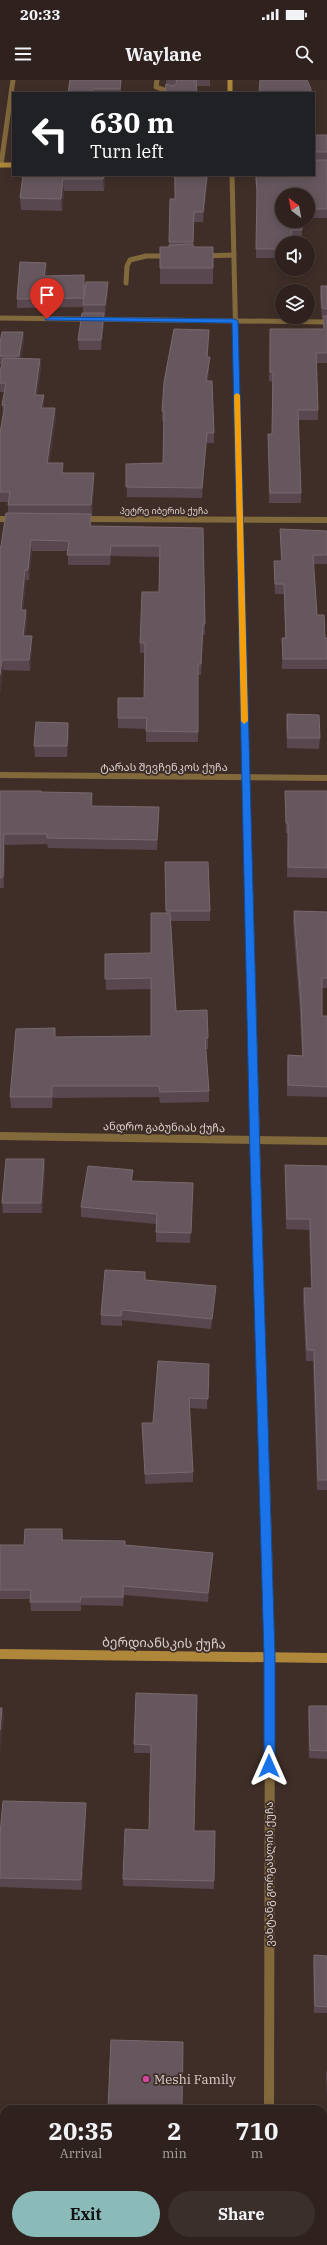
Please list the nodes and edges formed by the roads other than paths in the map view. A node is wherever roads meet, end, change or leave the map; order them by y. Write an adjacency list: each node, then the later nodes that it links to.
1 (13, 80): 6 (street)
2 (157, 80): 4 (street)
3 (230, 80): 5 (street)
4 (170, 92)
5 (230, 92)
6 (0, 165): 7 (street); 8 (street)
7 (12, 165)
8 (0, 172)
9 (232, 176): 10 (street, ვახტანგ გორგასლის ქუჩა)
10 (234, 255): 12 (street); 15 (street, ვახტანგ გორგასლის ქუჩა)
11 (172, 256): 13 (street)
12 (195, 256)
13 (126, 283)
14 (0, 318): 15 (street)
15 (235, 321): 16 (street); 20 (street, ვახტანგ გორგასლის ქუჩა)
16 (327, 322)
17 (0, 519): 18 (street)
18 (24, 519)
19 (72, 519): 20 (street, პეტრე იბერის ქუჩა)
20 (239, 519): 21 (street, პეტრე იბერის ქუჩა); 23 (street, ვახტანგ გორგასლის ქუჩა)
21 (327, 520)
22 (0, 776): 23 (street, ტარას შევჩენკოს ქუჩა)
23 (246, 778): 24 (street, ტარას შევჩენკოს ქუჩა); 26 (street, ვახტანგ გორგასლის ქუჩა)
24 (327, 778)
25 (0, 1136): 26 (street, ანდრო გაბუნიას ქუჩა)
26 (255, 1140): 27 (street, ანდრო გაბუნიას ქუჩა); 29 (street, ვახტანგ გორგასლის ქუჩა)
27 (327, 1141)
28 (0, 1654): 29 (street, ბერდიანსკის ქუჩა)
29 (270, 1657): 30 (street, ბერდიანსკის ქუჩა); 31 (street, ვახტანგ გორგასლის ქუჩა)
30 (327, 1658)
31 (269, 2105)

